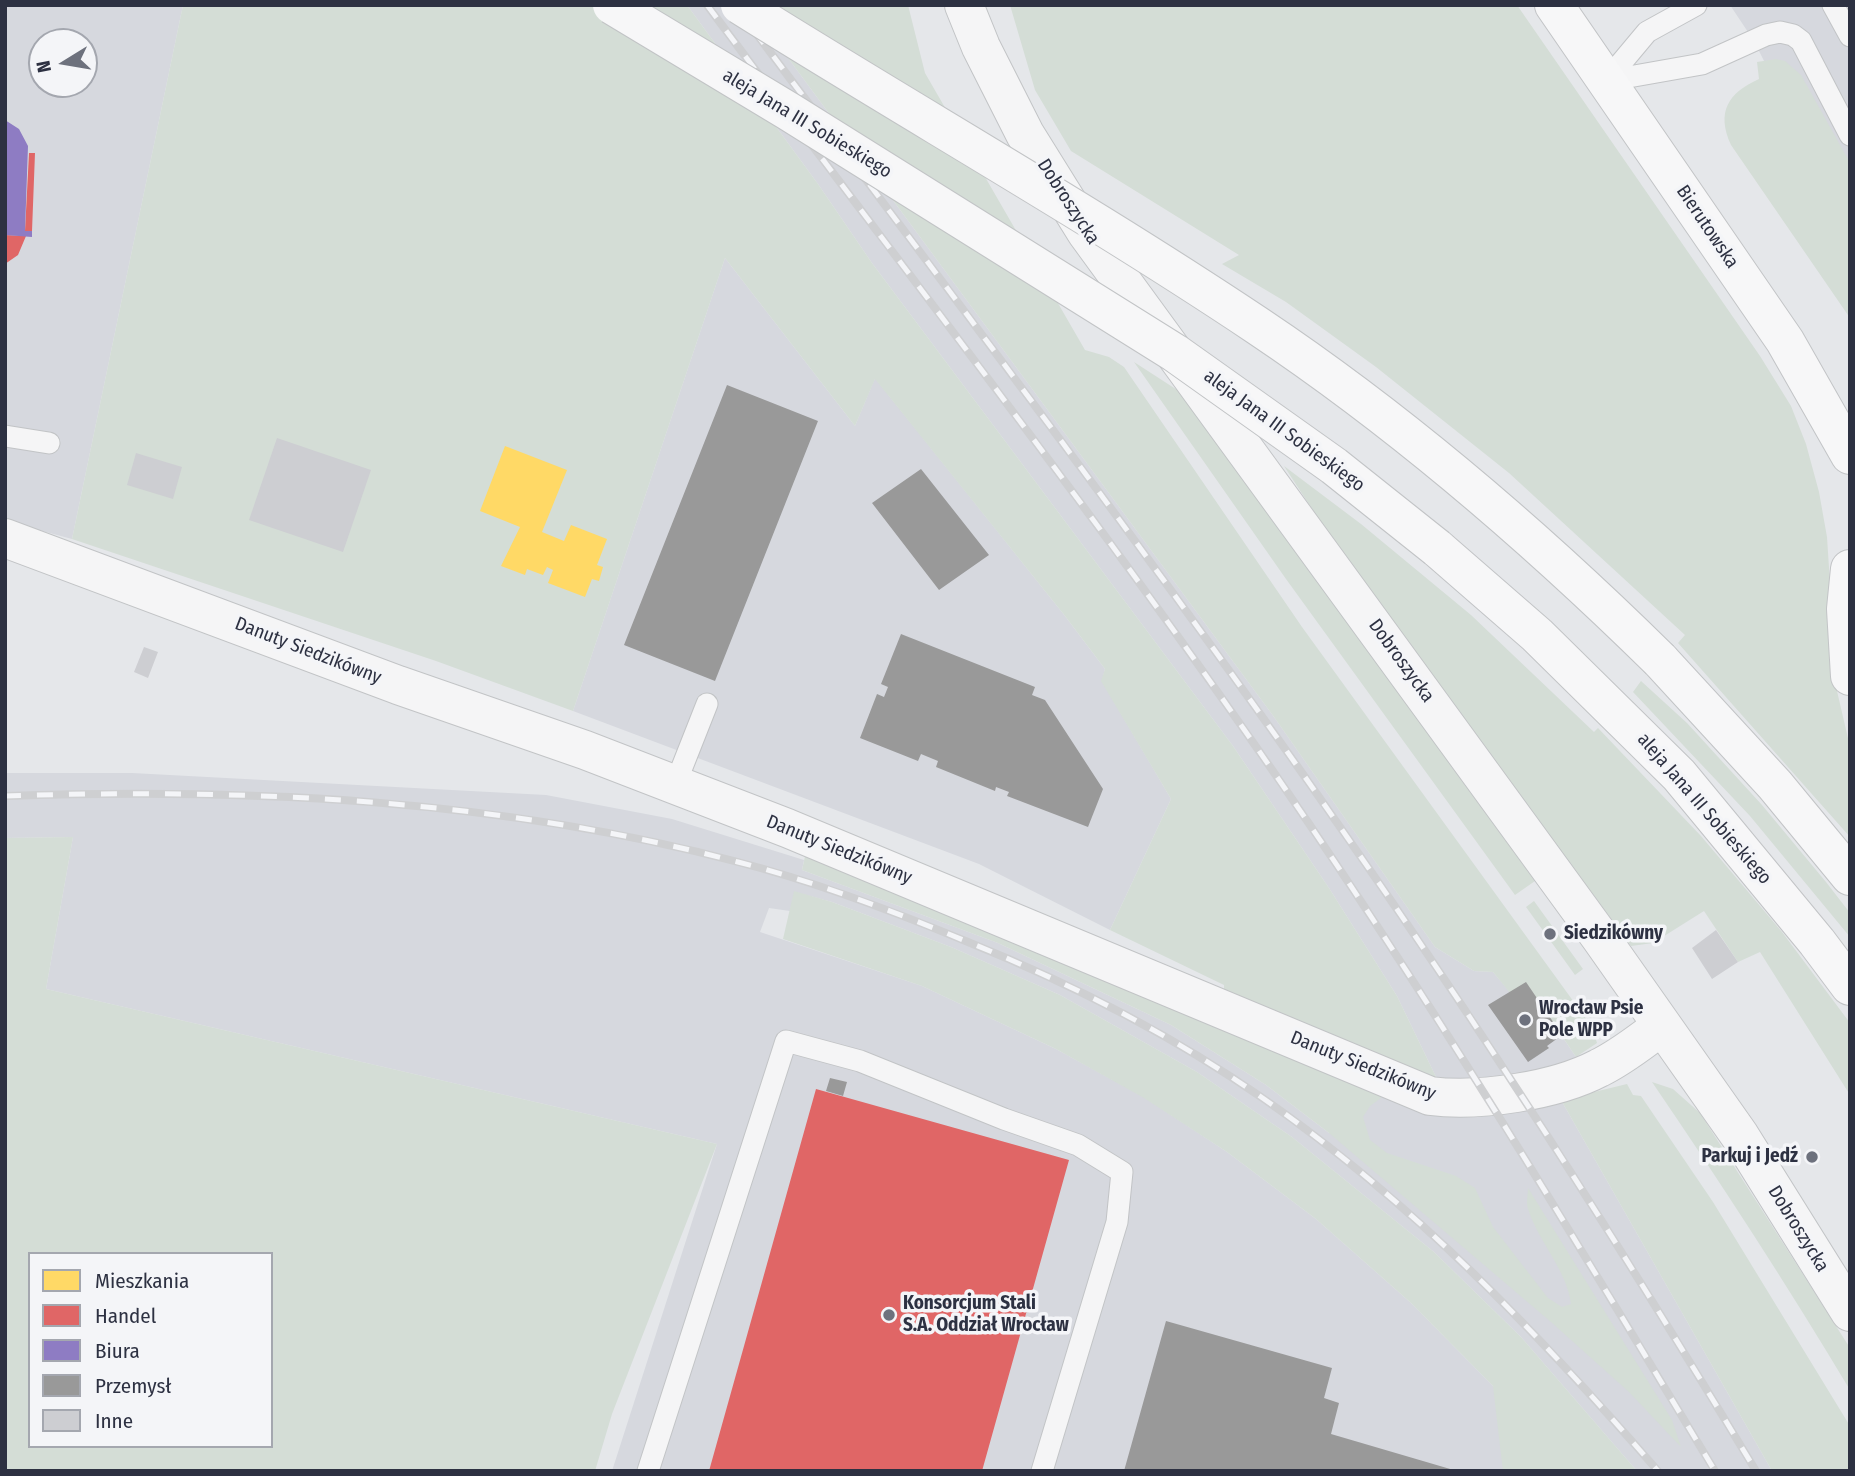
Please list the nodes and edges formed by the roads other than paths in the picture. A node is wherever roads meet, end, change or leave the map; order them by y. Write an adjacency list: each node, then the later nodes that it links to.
1 (612, 5): 19 (main road, aleja Jana III Sobieskiego, bridge)
2 (740, 5): 18 (main road, bridge)
3 (964, 5): 20 (street, Dobroszycka)
4 (1554, 5): 8 (main road, Bierutowska)
5 (1696, 5): 8 (lane)
6 (1833, 5): 7 (lane)
7 (1850, 36)
8 (1606, 81): 9 (lane); 12 (main road, Bierutowska)
9 (1850, 135)
10 (5, 436): 11 (lane)
11 (49, 443)
12 (1850, 455)
13 (5, 538): 17 (street, Danuty Siedzikówny)
14 (1850, 569): 15 (main road)
15 (1850, 676)
16 (707, 704): 17 (lane)
17 (676, 785): 20 (street, Danuty Siedzikówny)
18 (1850, 876)
19 (1850, 986)
20 (1662, 1026): 21 (street, Dobroszycka)
21 (1850, 1312)
22 (648, 1471): 23 (lane)
23 (1042, 1471)

